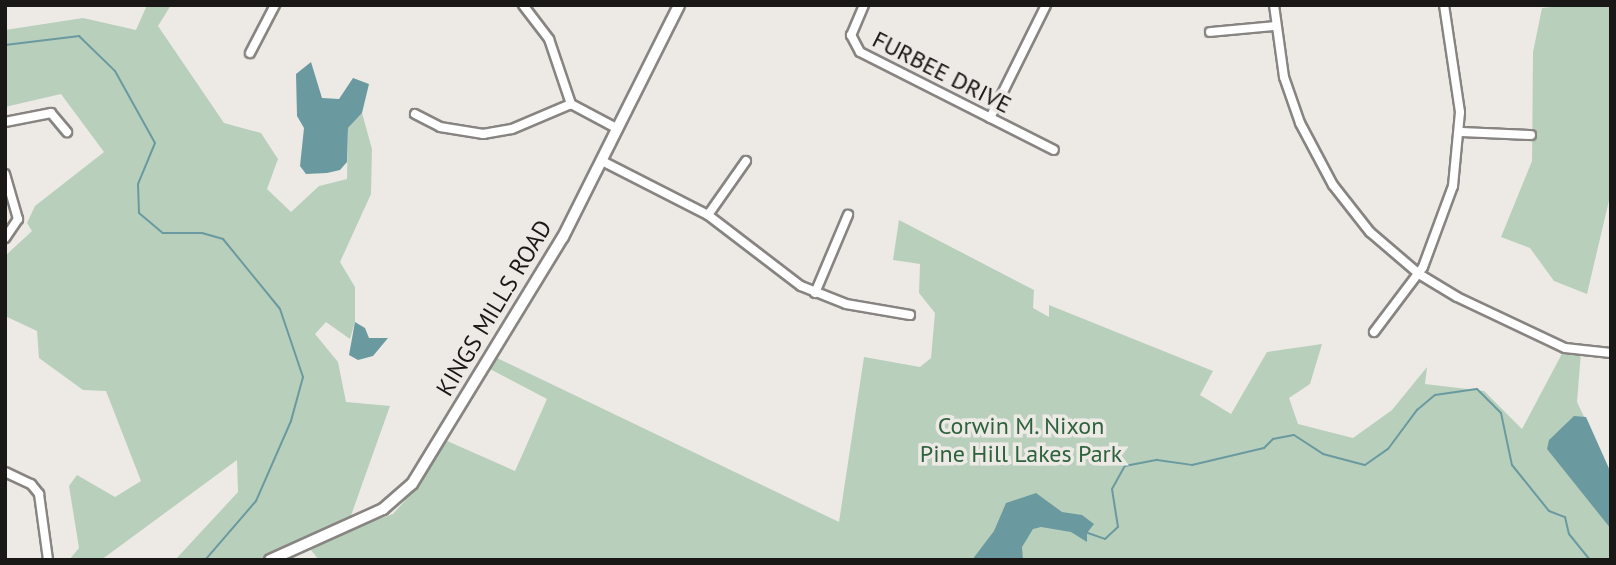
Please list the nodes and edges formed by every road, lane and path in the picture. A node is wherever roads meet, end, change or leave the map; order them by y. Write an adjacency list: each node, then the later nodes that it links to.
1 (275, 5): 10 (street)
2 (523, 5): 11 (street)
3 (680, 5): 15 (street, KINGS MILLS ROAD)
4 (864, 5): 13 (street, FURBEE DRIVE)
5 (1046, 5): 13 (street)
6 (1274, 5): 8 (street)
7 (1444, 5): 17 (street)
8 (1275, 26): 9 (street); 26 (street)
9 (1210, 32)
10 (250, 53)
11 (571, 104): 12 (street); 15 (street)
12 (415, 114)
13 (990, 118): 19 (street, FURBEE DRIVE)
14 (5, 122): 16 (street)
15 (618, 129): 20 (street, KINGS MILLS ROAD)
16 (67, 132)
17 (1460, 132): 18 (street); 26 (street)
18 (1531, 135)
19 (1054, 150)
20 (602, 161): 23 (street); 33 (street, KINGS MILLS ROAD)
21 (746, 161): 23 (street)
22 (5, 174): 25 (street)
23 (708, 215): 27 (street)
24 (848, 215): 27 (street)
25 (5, 238)
26 (1419, 274): 29 (street); 30 (street)
27 (815, 293): 28 (street)
28 (910, 315)
29 (1374, 332)
30 (1611, 353)
31 (5, 472): 32 (street)
32 (48, 560)
33 (270, 560)

